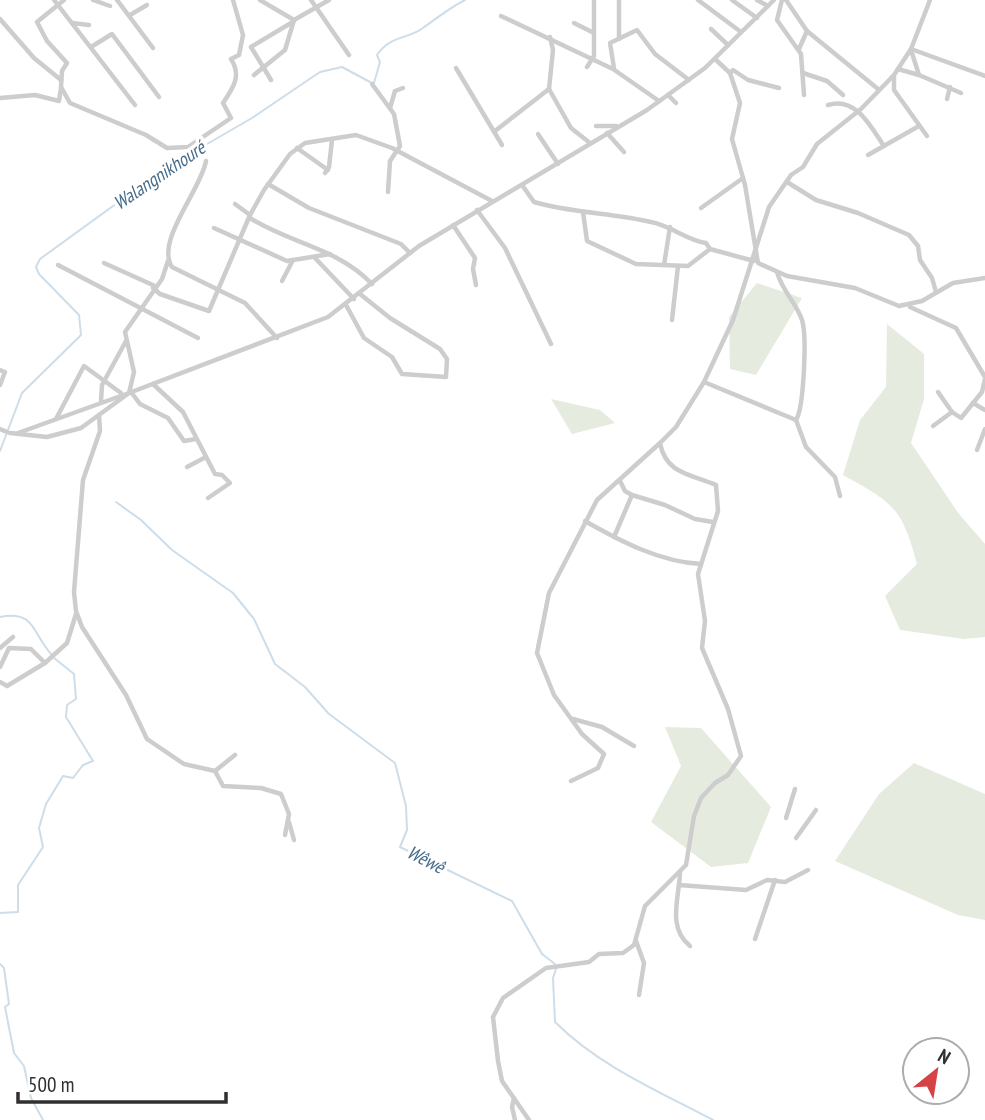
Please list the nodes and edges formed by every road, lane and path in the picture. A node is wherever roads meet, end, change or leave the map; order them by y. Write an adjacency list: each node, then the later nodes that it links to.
1 (64, 0): 16 (street)
2 (93, 0): 18 (street)
3 (117, 0): 21 (street)
4 (233, 0): 59 (street)
5 (260, 0): 25 (street)
6 (311, 0): 20 (street)
7 (329, 0): 20 (street)
8 (594, 0): 31 (street)
9 (619, 0): 34 (street)
10 (698, 0): 32 (street)
11 (733, 0): 23 (street)
12 (757, 0): 19 (street)
13 (774, 0): 19 (street)
14 (784, 0): 30 (street); 39 (street)
15 (930, 0): 40 (street)
16 (55, 2): 26 (street); 59 (street)
17 (147, 5): 21 (street)
18 (110, 6)
19 (768, 6): 23 (street)
20 (316, 7): 25 (street); 42 (street)
21 (130, 15): 38 (street)
22 (501, 16): 33 (street)
23 (757, 18): 32 (street)
24 (0, 19): 59 (street)
25 (292, 22): 49 (street); 49 (street)
26 (71, 23): 28 (street); 37 (street)
27 (574, 23): 31 (street)
28 (89, 25)
29 (711, 29): 36 (street)
30 (807, 31): 39 (street); 66 (street)
31 (592, 32): 44 (street)
32 (741, 32): 36 (street)
33 (550, 37): 35 (street); 41 (street)
34 (619, 39): 47 (street); 57 (street)
35 (565, 45): 41 (street); 44 (street)
36 (728, 45): 43 (street)
37 (91, 47): 71 (street); 76 (street)
38 (153, 48)
39 (800, 49): 51 (street)
40 (911, 49): 48 (street); 54 (street); 55 (street)
41 (553, 50): 65 (street)
42 (349, 55)
43 (715, 58): 50 (street); 57 (street)
44 (593, 59): 45 (street); 47 (street)
45 (587, 67)
46 (456, 68): 83 (street)
47 (613, 69): 74 (street)
48 (898, 69): 53 (street); 54 (street)
49 (264, 70): 52 (street); 56 (street)
50 (730, 73): 64 (street); 97 (street)
51 (803, 73): 69 (street); 70 (street)
52 (254, 75)
53 (894, 75): 58 (street); 61 (street)
54 (919, 75): 62 (street)
55 (985, 76)
56 (271, 80)
57 (688, 80): 68 (street)
58 (888, 80): 61 (street); 66 (street)
59 (61, 84): 72 (street)
60 (372, 84): 78 (street)
61 (892, 85): 82 (street)
62 (950, 87): 67 (street); 73 (street)
63 (403, 88): 78 (street)
64 (779, 88)
65 (549, 89): 83 (street); 88 (street)
66 (878, 89): 79 (street)
67 (961, 93)
68 (668, 95): 74 (street); 75 (street)
69 (804, 95)
70 (843, 95)
71 (159, 97)
72 (0, 98)
73 (947, 99)
74 (659, 102): 81 (street)
75 (676, 103)
76 (135, 105)
77 (828, 105): 79 (street)
78 (390, 107): 92 (street)
79 (859, 110): 90 (street); 98 (street)
80 (596, 125): 81 (street)
81 (618, 126): 84 (street)
82 (919, 126): 86 (street); 90 (street)
83 (495, 131): 89 (street)
84 (607, 133): 88 (street); 93 (street)
85 (538, 134): 96 (street)
86 (927, 136)
87 (332, 139): 91 (street); 91 (street); 92 (street)
88 (590, 144): 96 (street)
89 (502, 145)
90 (884, 146): 94 (street)
91 (296, 148): 99 (street)
92 (394, 149): 101 (street); 102 (street)
93 (624, 152)
94 (868, 155)
95 (206, 161): 118 (street)
96 (558, 164): 100 (street)
97 (743, 178): 104 (street); 113 (street)
98 (786, 182): 113 (street); 131 (street)
99 (268, 184): 107 (street); 115 (street)
100 (522, 185): 102 (street); 106 (street)
101 (388, 192)
102 (492, 201): 105 (street)
103 (234, 204): 107 (street)
104 (701, 208)
105 (477, 210): 108 (street); 143 (street)
106 (583, 212): 109 (street); 122 (street)
107 (250, 216): 111 (street); 114 (street)
108 (453, 225): 115 (street); 128 (street)
109 (670, 227): 112 (street); 122 (street)
110 (214, 228): 111 (street)
111 (240, 239): 117 (street); 130 (street)
112 (710, 249): 120 (street); 123 (street)
113 (758, 250): 120 (street)
114 (331, 253): 116 (street); 127 (street)
115 (410, 253): 127 (street)
116 (315, 258): 117 (street); 133 (street)
117 (293, 260): 126 (street)
118 (168, 261): 129 (street); 130 (street)
119 (104, 262): 129 (street)
120 (756, 262): 124 (street); 147 (street)
121 (58, 265): 137 (street)
122 (664, 265): 123 (street)
123 (678, 266): 139 (street)
124 (778, 272): 136 (street); 161 (street)
125 (985, 278): 131 (street)
126 (282, 281)
127 (372, 284): 132 (street)
128 (476, 285)
129 (154, 287): 130 (street); 137 (street)
130 (218, 289): 141 (street)
131 (936, 292): 134 (street)
132 (360, 294): 133 (street); 135 (street)
133 (354, 299): 135 (street)
134 (922, 301): 136 (street); 138 (street)
135 (346, 305): 141 (street)
136 (909, 306): 138 (street)
137 (141, 307): 140 (street); 142 (street)
138 (924, 313): 145 (street)
139 (672, 320)
140 (198, 338)
141 (277, 338): 148 (street)
142 (126, 341): 146 (street); 152 (street)
143 (551, 344)
144 (0, 370): 149 (street)
145 (985, 378): 156 (street)
146 (105, 379): 150 (street); 153 (street); 160 (street)
147 (704, 382): 161 (street); 167 (street)
148 (153, 384): 152 (street); 166 (street)
149 (0, 386)
150 (102, 386): 154 (street); 155 (street)
151 (938, 392): 158 (street)
152 (130, 393): 153 (street); 159 (street); 166 (street)
153 (121, 394): 154 (street)
154 (111, 397): 155 (street)
155 (101, 401): 160 (street)
156 (973, 403): 157 (street); 158 (street)
157 (985, 410)
158 (952, 412): 162 (street)
159 (99, 414): 160 (street); 179 (street)
160 (57, 419)
161 (796, 421): 173 (street)
162 (933, 426)
163 (0, 429): 165 (street)
164 (985, 429): 168 (street)
165 (7, 432)
166 (196, 439): 169 (street)
167 (660, 443): 171 (street); 176 (street)
168 (977, 450)
169 (204, 458): 170 (street); 174 (street)
170 (187, 467)
171 (620, 481): 172 (street); 175 (street)
172 (632, 495): 176 (street); 177 (street)
173 (840, 496)
174 (208, 498)
175 (585, 521): 177 (street); 185 (street)
176 (713, 522): 178 (street)
177 (614, 537): 178 (street)
178 (701, 564): 189 (street)
179 (77, 613): 182 (street); 190 (street)
180 (13, 638): 181 (street)
181 (0, 648)
182 (46, 663): 183 (street); 184 (street)
183 (0, 667)
184 (0, 682)
185 (572, 718): 186 (street); 191 (street)
186 (634, 746)
187 (748, 753): 189 (street)
188 (235, 755): 190 (street)
189 (741, 756): 200 (street)
190 (215, 771): 195 (street)
191 (571, 781)
192 (795, 789): 194 (street)
193 (816, 810): 197 (street)
194 (786, 818)
195 (289, 822): 196 (street); 198 (street)
196 (285, 835)
197 (796, 838)
198 (294, 840)
199 (808, 870): 201 (street)
200 (680, 872): 202 (street); 204 (street)
201 (775, 880): 202 (street); 203 (street)
202 (679, 885): 205 (street)
203 (755, 939)
204 (635, 940): 206 (street); 207 (street)
205 (690, 946)
206 (639, 995)
207 (514, 1098): 208 (street); 209 (street)
208 (515, 1120)
209 (529, 1120)

